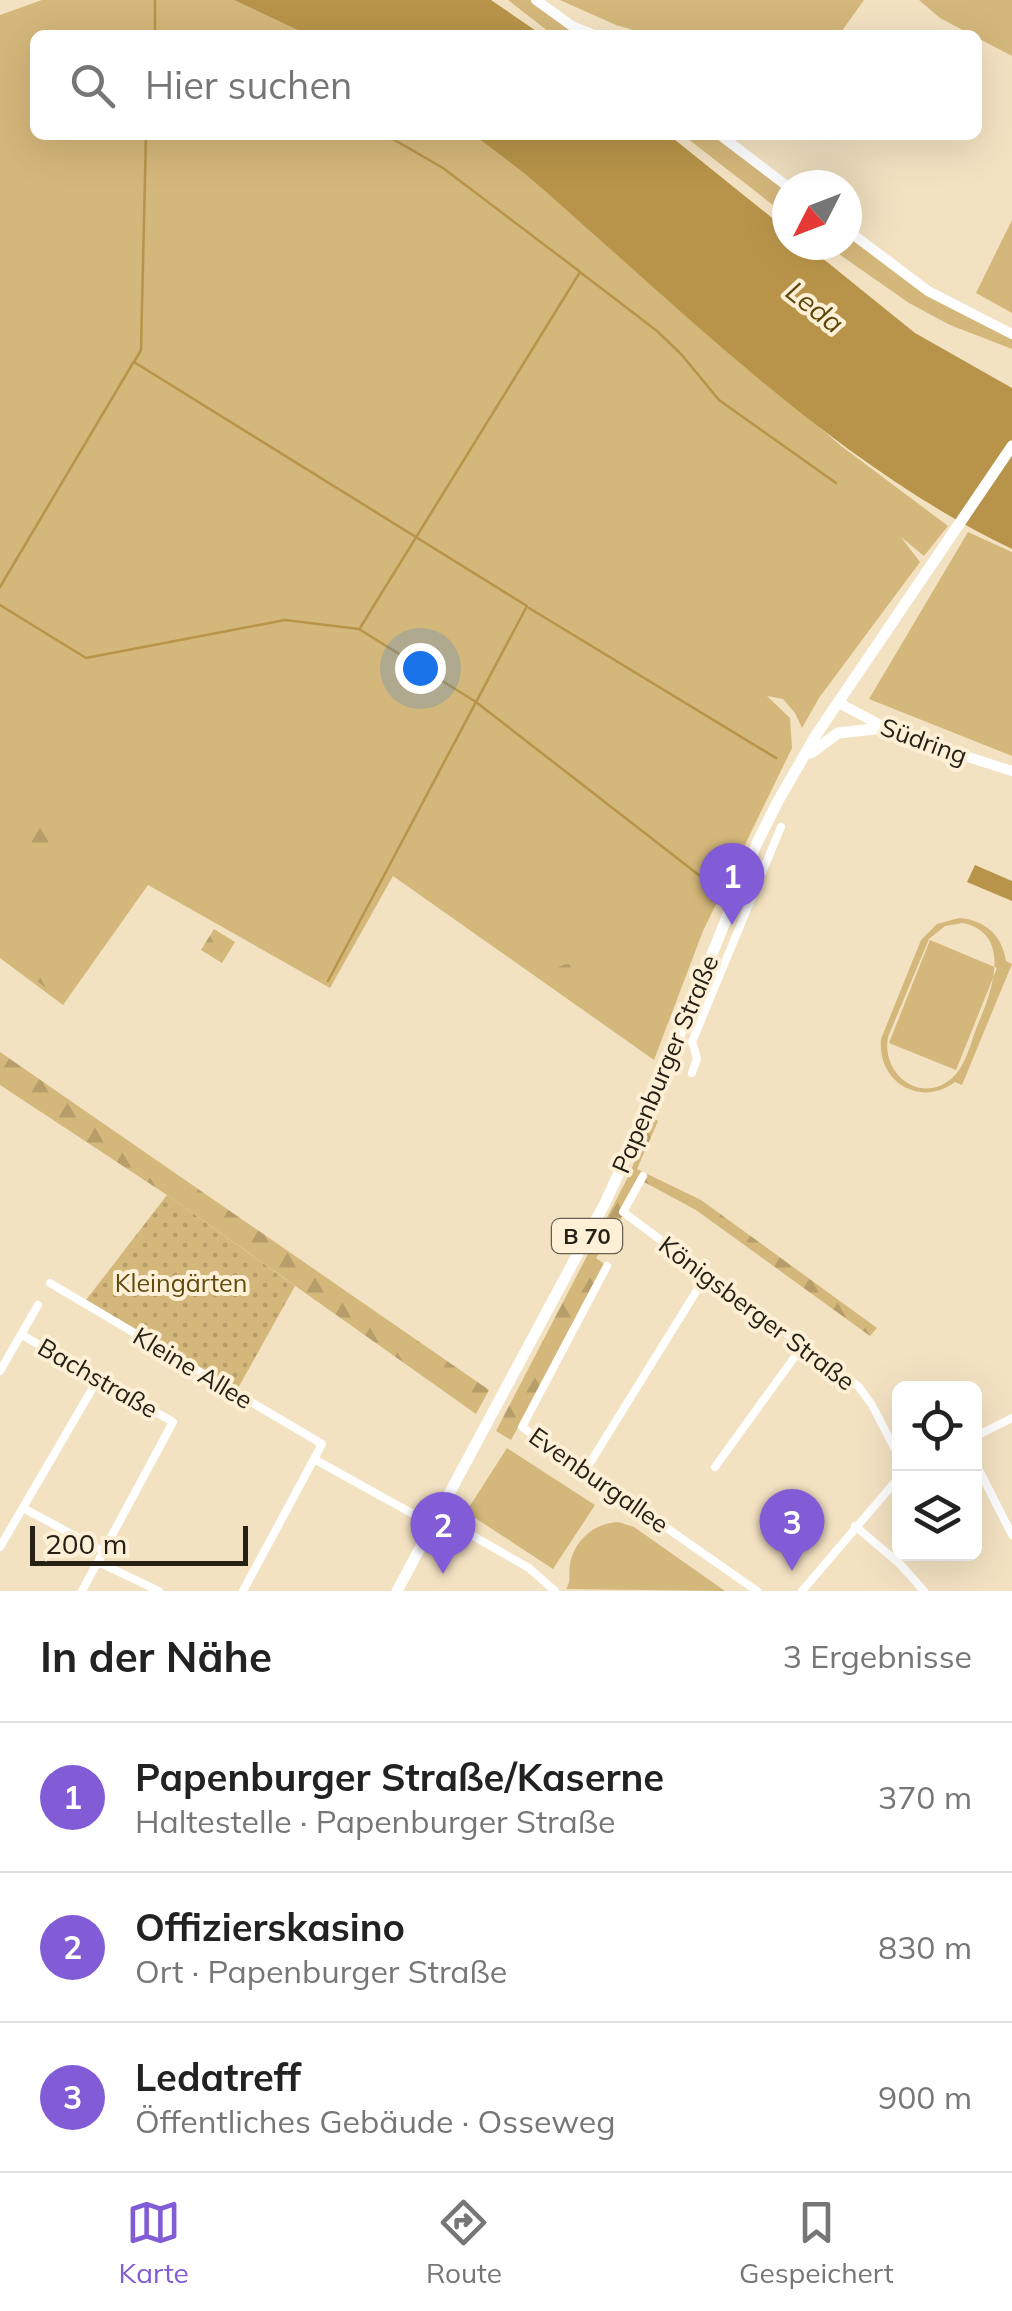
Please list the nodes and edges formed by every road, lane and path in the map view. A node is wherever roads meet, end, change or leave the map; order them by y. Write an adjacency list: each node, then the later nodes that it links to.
1 (536, 0): 2 (street)
2 (582, 30)
3 (727, 140): 4 (street)
4 (772, 175)
5 (862, 241): 6 (street)
6 (1012, 334)
7 (1012, 446): 8 (main road, Papenburger Straße / B 70)
8 (839, 703): 9 (street, Südring); 10 (main road, Papenburger Straße / B 70)
9 (882, 728): 10 (main road); 11 (street, Südring)
10 (801, 762): 34 (main road, Papenburger Straße / B 70)
11 (1012, 771)
12 (781, 827): 13 (street)
13 (692, 1073)
14 (643, 1176): 16 (street, Königsberger Straße)
15 (607, 1266): 18 (street, Evenburgallee)
16 (707, 1274): 22 (street, Königsberger Straße); 30 (street)
17 (50, 1283): 28 (street, Kleine Allee)
18 (596, 1285): 19 (street); 30 (street, Evenburgallee)
19 (608, 1292)
20 (38, 1304): 21 (street)
21 (22, 1334): 23 (street); 24 (street, Bachstraße)
22 (804, 1344): 27 (street, Königsberger Straße); 29 (street)
23 (0, 1371)
24 (98, 1379): 33 (street); 38 (street, Bachstraße)
25 (1012, 1418): 26 (street)
26 (982, 1434)
27 (892, 1444)
28 (314, 1459): 34 (street); 42 (street)
29 (715, 1467)
30 (585, 1471): 45 (street, Evenburgallee)
31 (980, 1471): 36 (street)
32 (892, 1485): 35 (street)
33 (25, 1510): 37 (street); 38 (street)
34 (435, 1521): 43 (main road, Papenburger Straße / B 70); 44 (street)
35 (855, 1526): 46 (street); 47 (street)
36 (1012, 1535)
37 (0, 1547)
38 (103, 1551): 39 (street)
39 (98, 1562): 40 (street); 41 (street)
40 (82, 1591)
41 (159, 1591)
42 (243, 1591)
43 (397, 1591)
44 (554, 1591)
45 (757, 1591)
46 (802, 1591)
47 (924, 1591)

